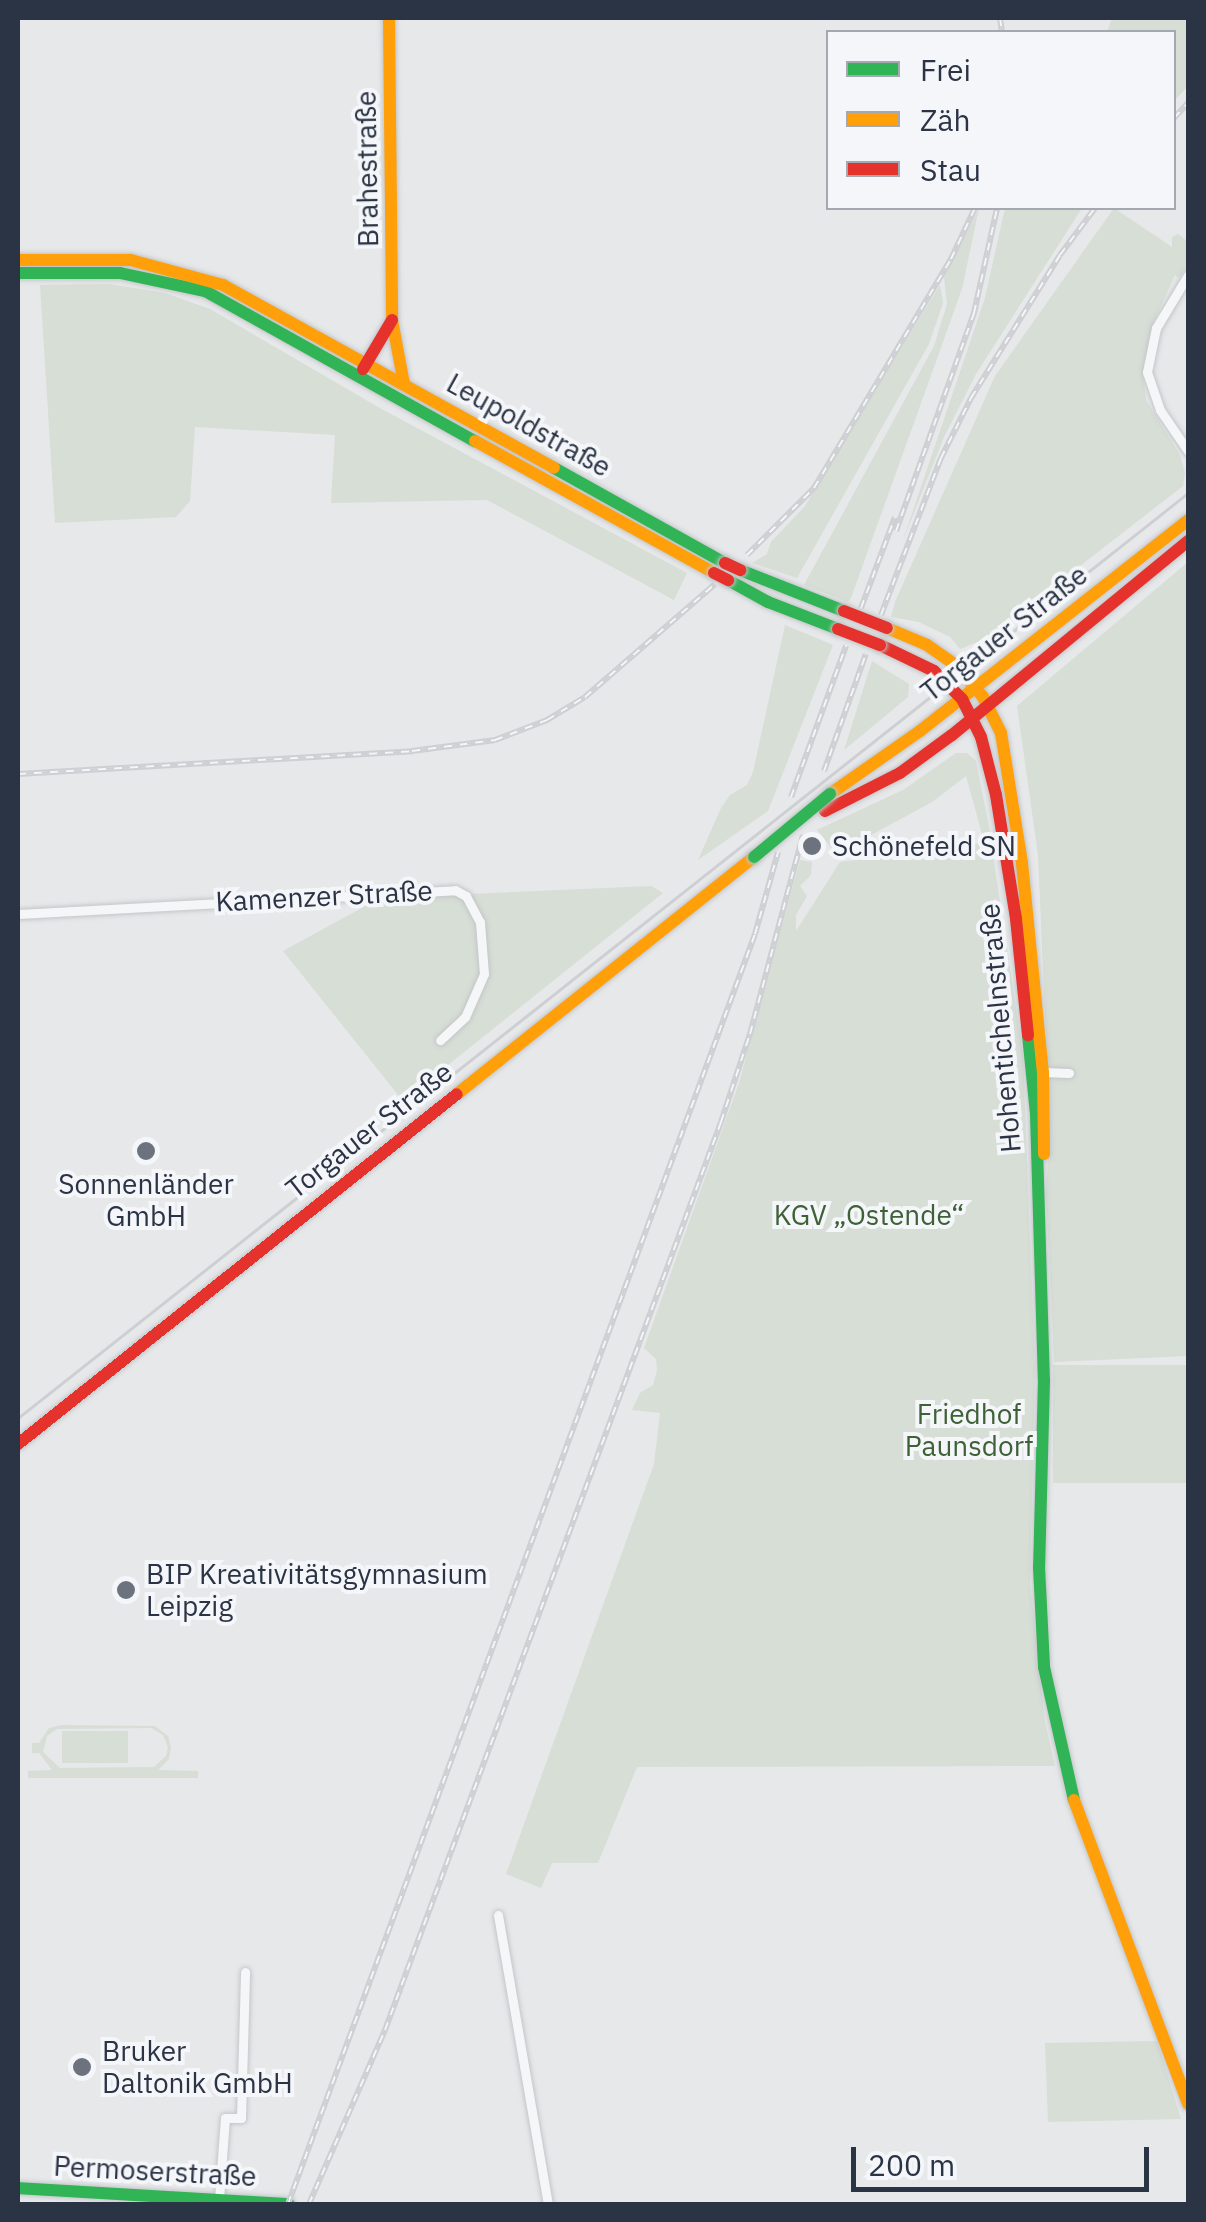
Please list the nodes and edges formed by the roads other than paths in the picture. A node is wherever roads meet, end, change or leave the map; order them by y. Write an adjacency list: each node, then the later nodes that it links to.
1 (389, 18): 5 (main road, Brahestraße)
2 (18, 260): 6 (main road, Leupoldstraße)
3 (18, 273): 7 (main road, Leupoldstraße)
4 (1188, 274): 9 (street)
5 (393, 326): 6 (main road, Brahestraße); 8 (main road)
6 (372, 366): 7 (main road, Brahestraße); 8 (main road, Leupoldstraße)
7 (364, 381): 12 (main road, Leupoldstraße)
8 (404, 384): 12 (main road, Leupoldstraße)
9 (1188, 452)
10 (1188, 520): 13 (main road, Torgauer Straße)
11 (1188, 541): 15 (main road, Torgauer Straße)
12 (720, 568): 13 (main road, Leupoldstraße, bridge); 14 (main road, Leupoldstraße, bridge)
13 (976, 687): 14 (main road, Torgauer Straße); 15 (main road, Leupoldstraße)
14 (962, 699): 16 (main road, Hohentichelnstraße); 17 (main road, Torgauer Straße, bridge)
15 (989, 706): 16 (main road, Torgauer Straße); 20 (main road, Hohentichelnstraße)
16 (973, 718): 17 (main road, Torgauer Straße, bridge); 22 (main road, Hohentichelnstraße)
17 (752, 859): 23 (main road, Torgauer Straße)
18 (18, 914): 19 (street, Kamenzer Straße)
19 (440, 1040)
20 (1043, 1072): 21 (street); 22 (main road, Hohentichelnstraße)
21 (1069, 1073)
22 (1039, 1181): 26 (main road, Hohentichelnstraße)
23 (18, 1444)
24 (498, 1915): 32 (street)
25 (246, 1972): 30 (street)
26 (1178, 2068): 27 (main road, Hohentichelnstraße); 28 (main road, Hohentichelnstraße)
27 (1188, 2082)
28 (1188, 2104)
29 (18, 2188): 30 (main road, Permoserstraße)
30 (219, 2199): 31 (main road, Permoserstraße)
31 (289, 2204)
32 (548, 2204)

